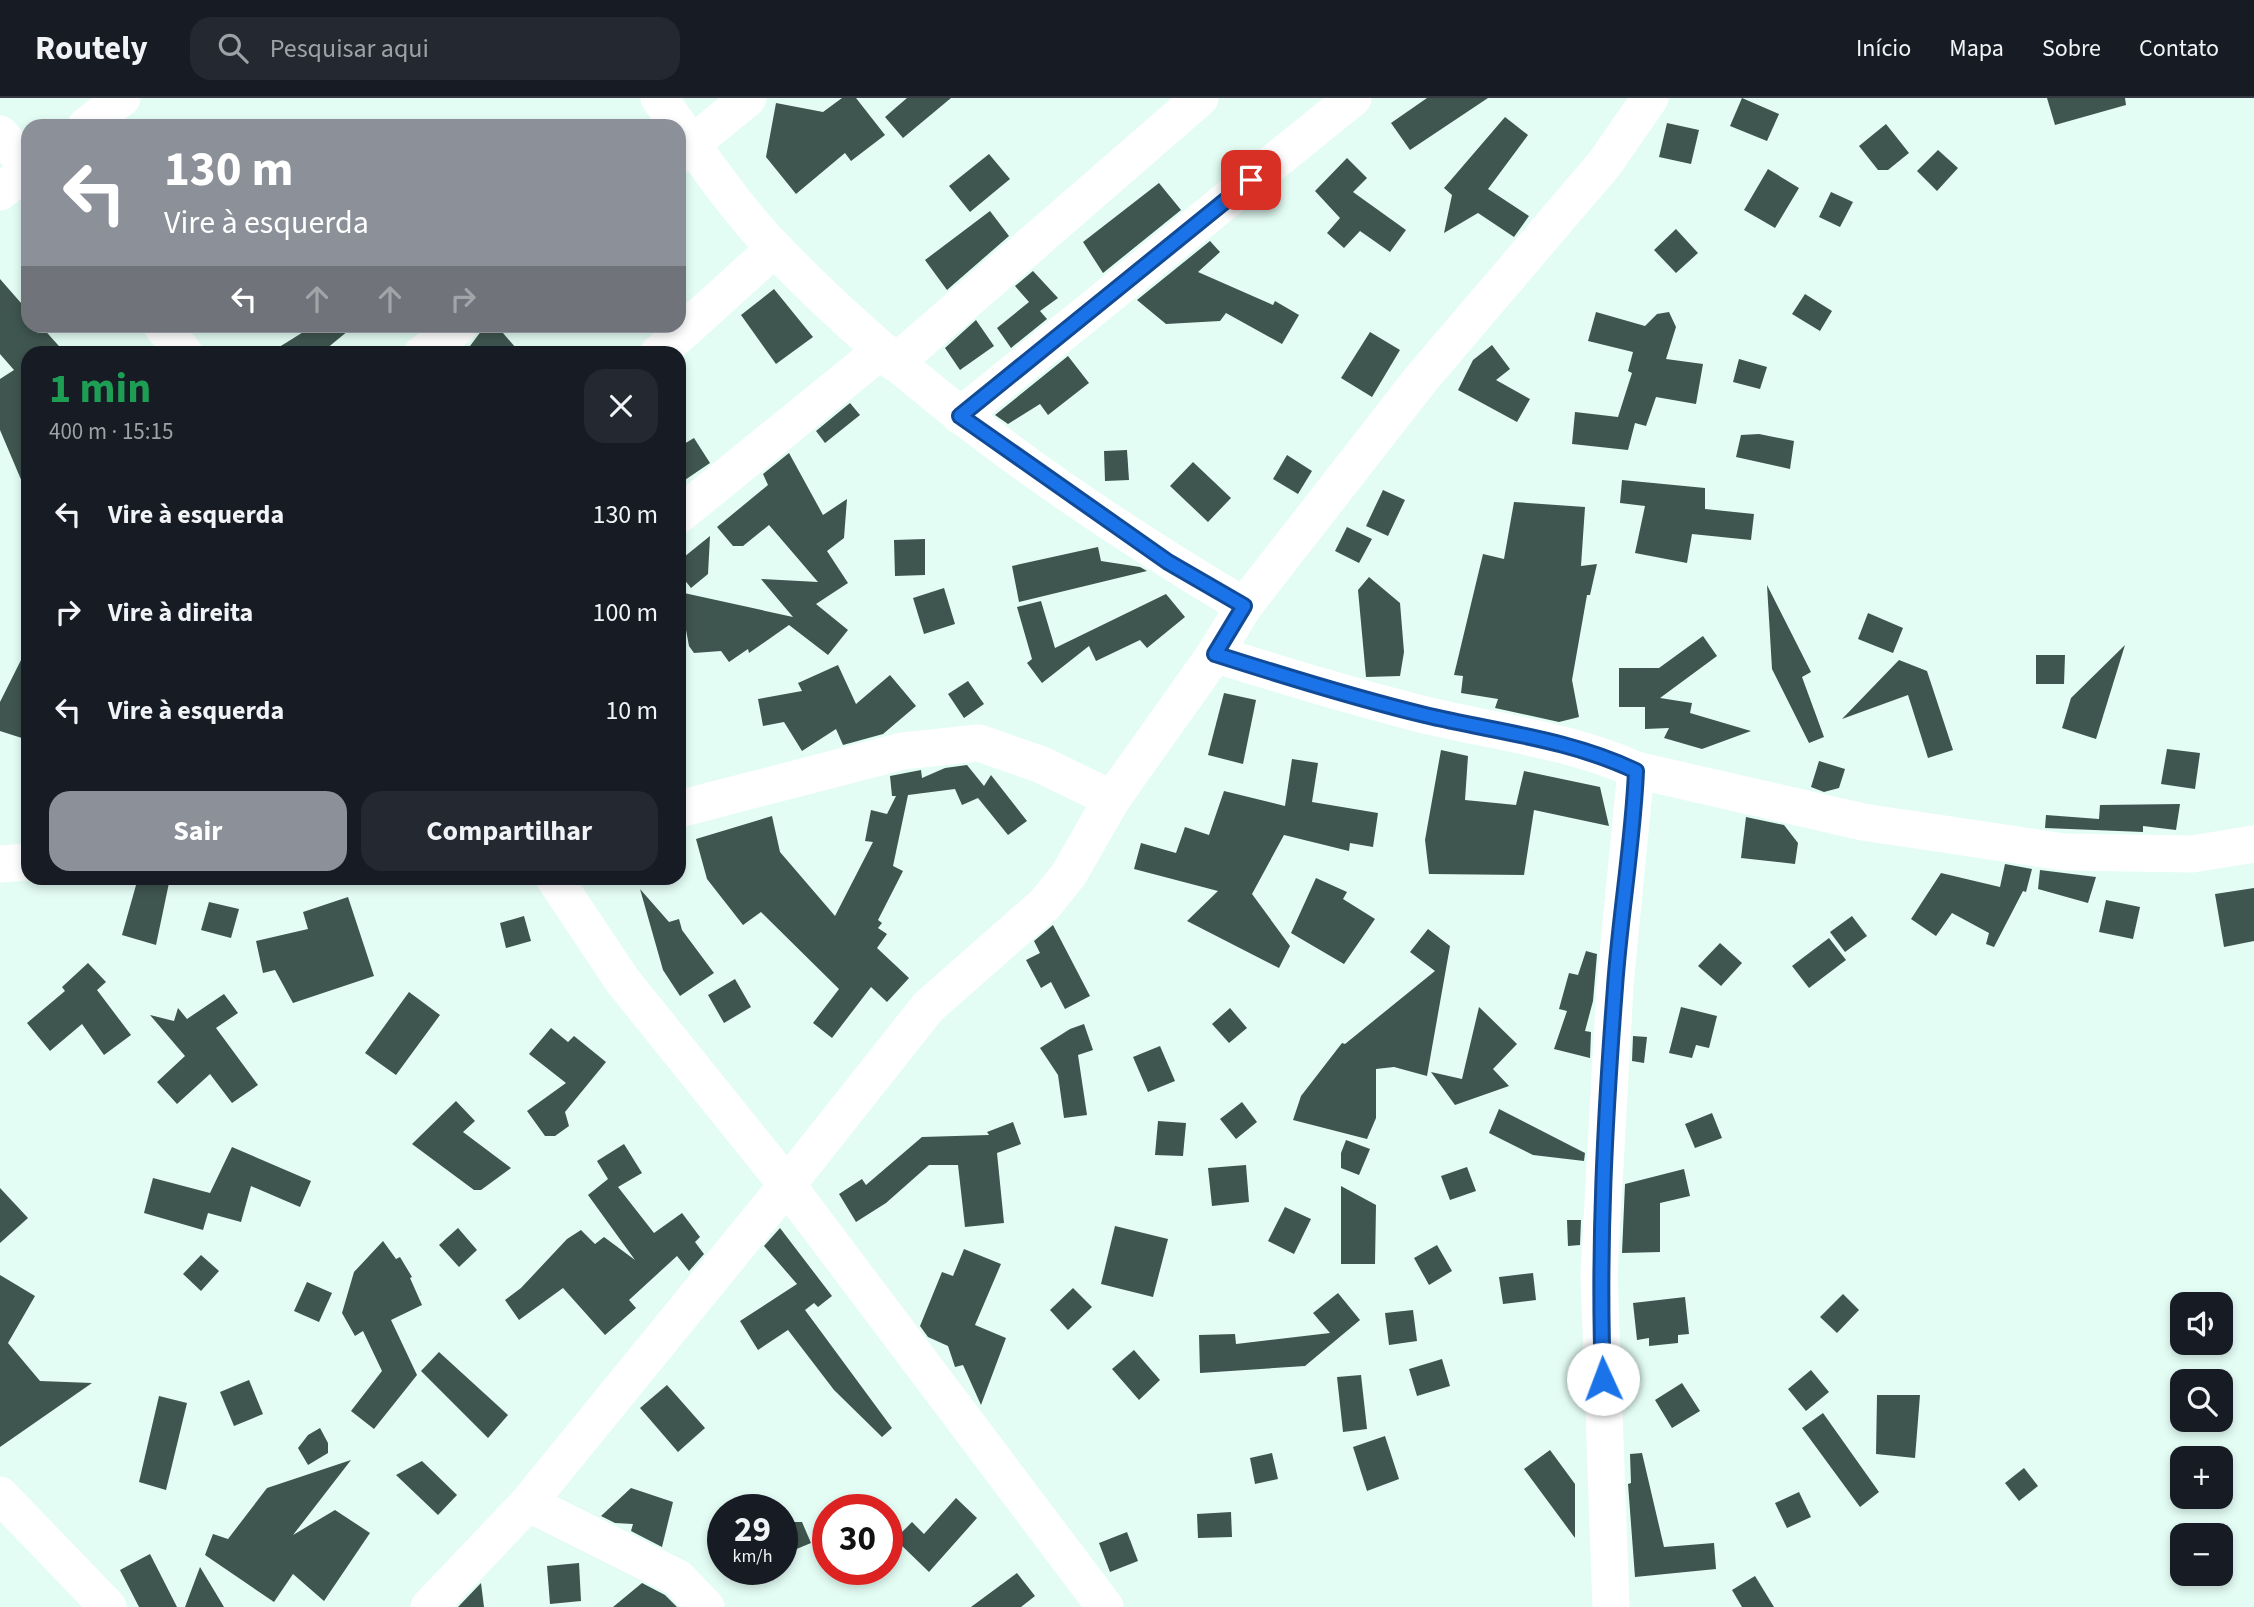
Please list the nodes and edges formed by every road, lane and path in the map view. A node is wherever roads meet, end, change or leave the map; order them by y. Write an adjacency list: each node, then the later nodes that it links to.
1 (122, 98): 7 (street)
2 (659, 98): 8 (street)
3 (748, 98): 10 (street)
4 (1199, 98): 18 (street)
5 (1353, 98): 19 (street)
6 (1650, 98): 21 (street)
7 (95, 119)
8 (670, 119)
9 (0, 134): 11 (street)
10 (686, 149): 12 (street)
11 (20, 179)
12 (774, 248): 13 (street); 18 (street)
13 (686, 328)
14 (449, 333): 16 (street)
15 (681, 333): 17 (street)
16 (432, 346)
17 (667, 346)
18 (888, 357): 19 (street); 20 (street)
19 (960, 416): 21 (street)
20 (686, 510)
21 (1244, 606): 22 (street)
22 (1215, 654): 23 (street); 24 (street)
23 (1636, 771): 26 (street); 37 (street)
24 (1112, 799): 25 (street); 30 (street)
25 (686, 807)
26 (2254, 844)
27 (21, 862): 28 (street)
28 (0, 864)
29 (559, 885): 30 (street)
30 (787, 1185): 32 (street); 36 (street)
31 (0, 1495): 33 (street)
32 (527, 1503): 34 (street); 35 (street)
33 (108, 1607)
34 (429, 1607)
35 (706, 1607)
36 (1105, 1607)
37 (1611, 1607)

